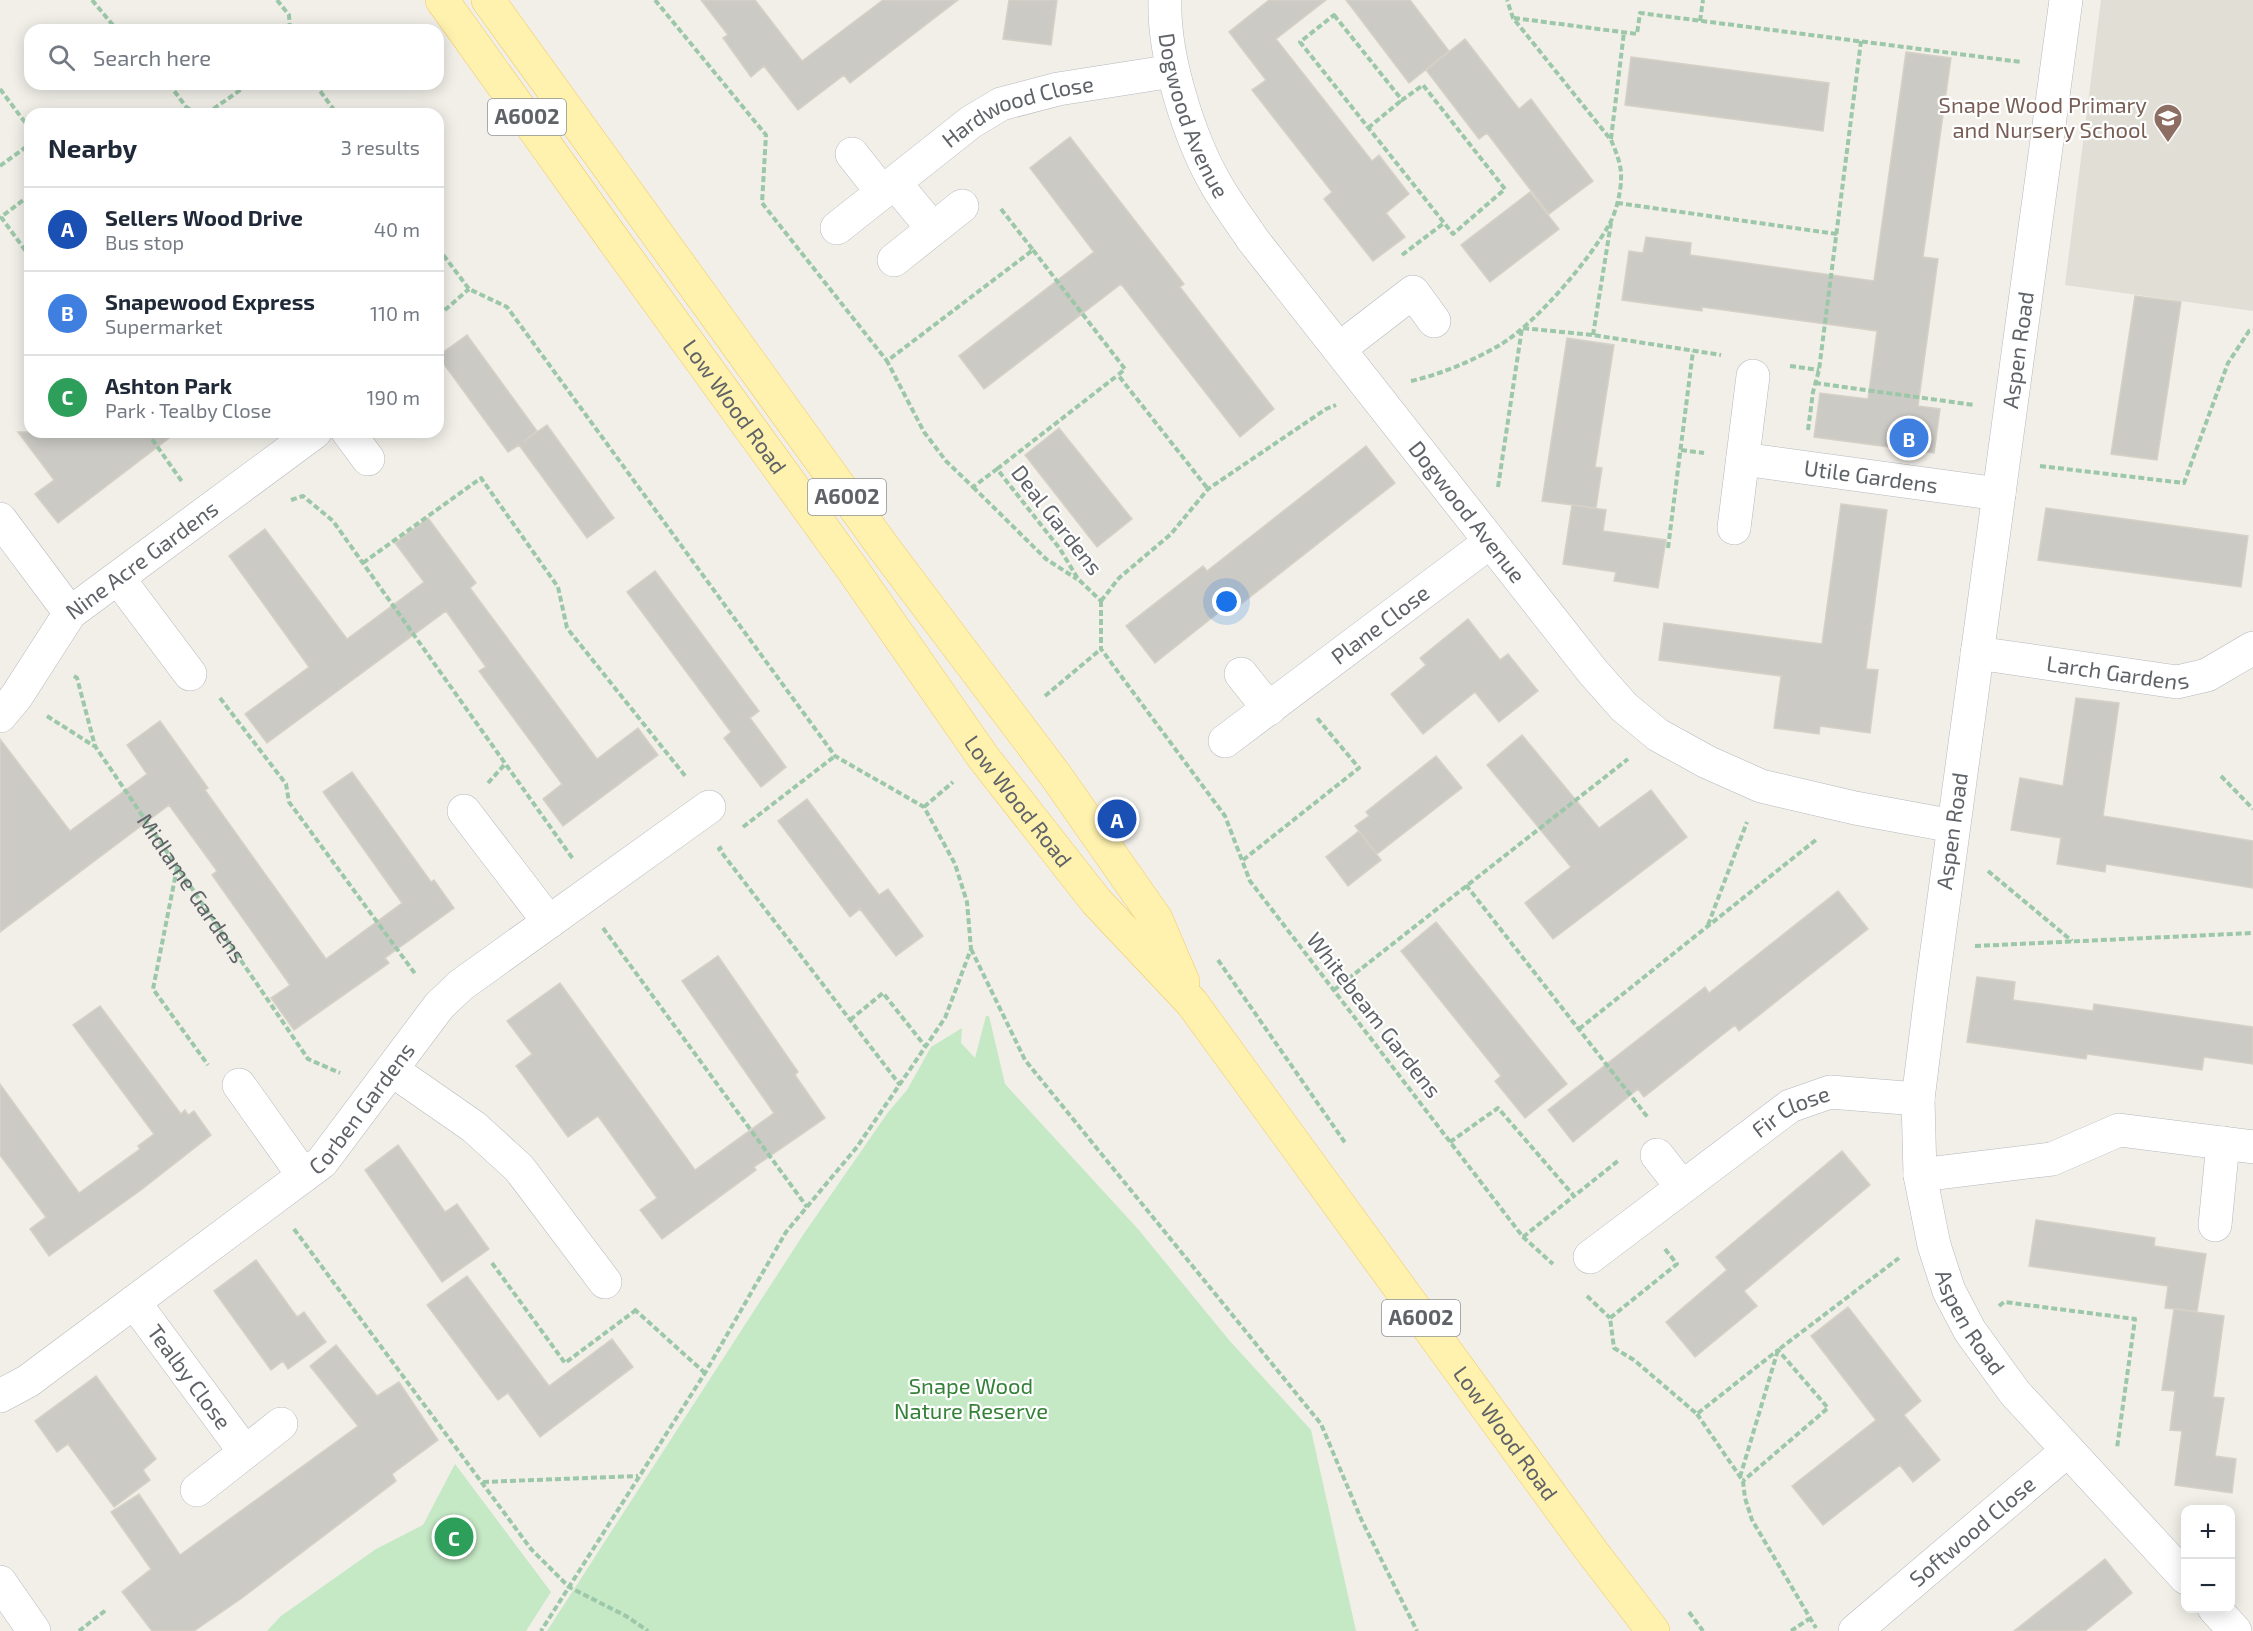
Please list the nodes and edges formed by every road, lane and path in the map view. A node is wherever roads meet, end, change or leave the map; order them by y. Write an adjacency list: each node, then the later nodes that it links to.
1 (92, 0): 12 (path)
2 (278, 0): 13 (path)
3 (442, 0): 117 (main road, Low Wood Road / A6002)
4 (488, 0): 117 (main road, Low Wood Road / A6002)
5 (655, 0): 55 (path)
6 (1165, 0): 17 (street, Dogwood Avenue)
7 (1507, 0): 10 (path)
8 (1703, 0): 11 (path)
9 (2066, 0): 16 (street, Aspen Road)
10 (1513, 18): 14 (path); 28 (path)
11 (1700, 21): 14 (path); 15 (path)
12 (112, 24)
13 (290, 24)
14 (1624, 32): 28 (path)
15 (1861, 41): 16 (path); 41 (path)
16 (2057, 67): 62 (street, Aspen Road)
17 (1173, 71): 32 (street, Hardwood Close); 52 (street, Dogwood Avenue)
18 (0, 90): 26 (path)
19 (174, 90): 23 (path)
20 (240, 90): 24 (path)
21 (319, 90): 25 (path)
22 (1402, 100): 27 (path); 27 (path); 27 (path)
23 (187, 108)
24 (214, 108)
25 (333, 108)
26 (24, 121)
27 (1368, 128)
28 (1611, 140): 34 (path)
29 (24, 148): 31 (path)
30 (852, 154): 32 (street)
31 (0, 166)
32 (889, 188): 39 (street, Hardwood Close); 40 (street)
33 (24, 199): 37 (path)
34 (1617, 203): 38 (path); 41 (path)
35 (962, 206): 40 (street)
36 (999, 206): 43 (path)
37 (0, 217): 42 (path)
38 (1611, 222): 49 (path, Deal Gardens); 51 (path)
39 (837, 228)
40 (933, 229): 45 (street)
41 (1837, 234): 57 (path)
42 (24, 249)
43 (1033, 250): 55 (path); 58 (path)
44 (444, 256): 46 (path)
45 (894, 260)
46 (469, 289): 47 (path); 97 (path)
47 (444, 311)
48 (1434, 321): 52 (street)
49 (1522, 328): 51 (path); 61 (path, Deal Gardens); 78 (path)
50 (2253, 330): 68 (path)
51 (1593, 335): 53 (path)
52 (1339, 349): 61 (street, Dogwood Avenue)
53 (1693, 351): 54 (path); 79 (path)
54 (1727, 356)
55 (887, 361): 72 (path)
56 (1785, 365): 57 (path)
57 (1819, 370): 60 (path)
58 (1118, 375): 70 (path); 73 (path)
59 (1753, 376): 67 (street)
60 (1815, 383): 62 (path); 69 (path)
61 (1371, 390): 73 (path, Deal Gardens); 78 (street, Dogwood Avenue)
62 (2010, 410): 68 (street, Aspen Road)
63 (151, 438): 75 (path)
64 (306, 438): 71 (street, Nine Acre Gardens)
65 (352, 438): 66 (street)
66 (368, 459)
67 (1743, 459): 69 (street, Utile Gardens); 77 (street)
68 (2003, 462): 74 (street, Aspen Road)
69 (1804, 467): 74 (street, Utile Gardens)
70 (997, 469): 72 (path, Deal Gardens); 82 (path, Deal Gardens)
71 (265, 470): 75 (street, Nine Acre Gardens); 80 (path)
72 (973, 487): 82 (path)
73 (1208, 489): 83 (path, Deal Gardens)
74 (1999, 494): 87 (street, Aspen Road)
75 (205, 513): 81 (street, Nine Acre Gardens)
76 (0, 519): 84 (street)
77 (1734, 528)
78 (1490, 542): 91 (street, Plane Close); 94 (street, Dogwood Avenue)
79 (1668, 548)
80 (363, 563): 100 (path); 109 (path)
81 (118, 578): 84 (street, Nine Acre Gardens); 89 (street)
82 (1078, 579): 83 (path, Deal Gardens)
83 (1101, 601): 86 (path)
84 (70, 613): 88 (street, Nine Acre Gardens)
85 (2253, 648): 87 (street, Larch Gardens)
86 (1101, 649): 92 (path); 106 (path, Whitebeam Gardens)
87 (1977, 653): 104 (street, Aspen Road)
88 (43, 656): 93 (street, Nine Acre Gardens); 96 (path, Midlame Gardens)
89 (190, 674): 118 (path)
90 (1241, 674): 91 (street)
91 (1281, 699): 95 (street, Plane Close); 106 (path)
92 (1037, 702)
93 (8, 706): 96 (path)
94 (1659, 735): 99 (street, Dogwood Avenue); 108 (path)
95 (1225, 741)
96 (95, 746): 107 (path, Midlame Gardens)
97 (835, 756): 105 (path); 115 (path)
98 (2221, 776): 102 (path)
99 (1761, 786): 101 (street, Dogwood Avenue); 111 (path)
100 (709, 807): 105 (path); 109 (street, Corben Gardens)
101 (1855, 808): 104 (street, Dogwood Avenue); 111 (path)
102 (2253, 809)
103 (464, 811): 110 (street)
104 (1952, 833): 113 (path); 114 (street, Aspen Road)
105 (733, 836): 119 (path)
106 (1243, 860): 116 (path, Whitebeam Gardens)
107 (177, 867): 122 (path, Midlame Gardens); 123 (path)
108 (1466, 885): 116 (path); 120 (path)
109 (588, 894): 110 (street, Corben Gardens); 135 (path)
110 (549, 921): 118 (street, Corben Gardens)
111 (1708, 925): 120 (path)
112 (2253, 933): 113 (path)
113 (2072, 941): 114 (path)
114 (1937, 947): 125 (street, Aspen Road)
115 (971, 949): 121 (path); 172 (path)
116 (1334, 990): 126 (path, Whitebeam Gardens)
117 (1192, 1003): 173 (main road, Low Wood Road / A6002)
118 (439, 1006): 122 (street, Corben Gardens)
119 (850, 1020): 121 (path); 124 (path)
120 (1579, 1029): 127 (path)
121 (925, 1046): 124 (path)
122 (385, 1080): 130 (street, Corben Gardens); 143 (street)
123 (239, 1085): 130 (street)
124 (900, 1085): 135 (path)
125 (1918, 1098): 131 (street, Aspen Road); 132 (street, Fir Close)
126 (1450, 1142): 133 (path); 138 (path, Whitebeam Gardens)
127 (1658, 1142): 132 (street)
128 (2238, 1145): 131 (street); 137 (street)
129 (1621, 1159): 133 (path)
130 (303, 1175): 134 (street, Corben Gardens)
131 (1920, 1175): 139 (street, Aspen Road)
132 (1682, 1187): 136 (street, Fir Close)
133 (1574, 1196): 138 (path)
134 (272, 1199): 145 (street, Corben Gardens); 159 (path)
135 (807, 1207): 150 (path)
136 (1641, 1219): 140 (street, Fir Close); 147 (path)
137 (2215, 1225)
138 (1523, 1237): 142 (path, Whitebeam Gardens)
139 (1934, 1245): 148 (street, Aspen Road); 149 (path)
140 (1590, 1257)
141 (492, 1263): 146 (path)
142 (1558, 1269)
143 (605, 1282): 146 (path)
144 (1584, 1293): 147 (path)
145 (134, 1302): 151 (street, Corben Gardens); 155 (street, Tealby Close)
146 (636, 1310): 150 (path)
147 (1610, 1318): 152 (path)
148 (1970, 1331): 154 (street, Aspen Road); 158 (path)
149 (1778, 1350): 152 (path); 157 (path); 157 (path)
150 (705, 1373): 156 (path)
151 (0, 1396)
152 (1697, 1414): 157 (path)
153 (281, 1424): 155 (street, Tealby Close)
154 (2067, 1451): 158 (street, Aspen Road); 167 (street, Softwood Close)
155 (245, 1452): 160 (street, Tealby Close)
156 (639, 1476): 159 (path); 163 (path)
157 (1742, 1479): 166 (path)
158 (2094, 1479): 161 (street, Aspen Road)
159 (483, 1482): 163 (path)
160 (196, 1490)
161 (2181, 1573)
162 (0, 1582): 168 (street)
163 (569, 1587): 170 (path); 171 (path)
164 (106, 1610): 169 (path)
165 (2219, 1613): 176 (street)
166 (1809, 1619): 174 (path); 175 (path)
167 (1876, 1624)
168 (34, 1631)
169 (79, 1631)
170 (541, 1631)
171 (648, 1631)
172 (1417, 1631)
173 (1653, 1631)
174 (1791, 1631)
175 (1818, 1631)
176 (2235, 1631)

